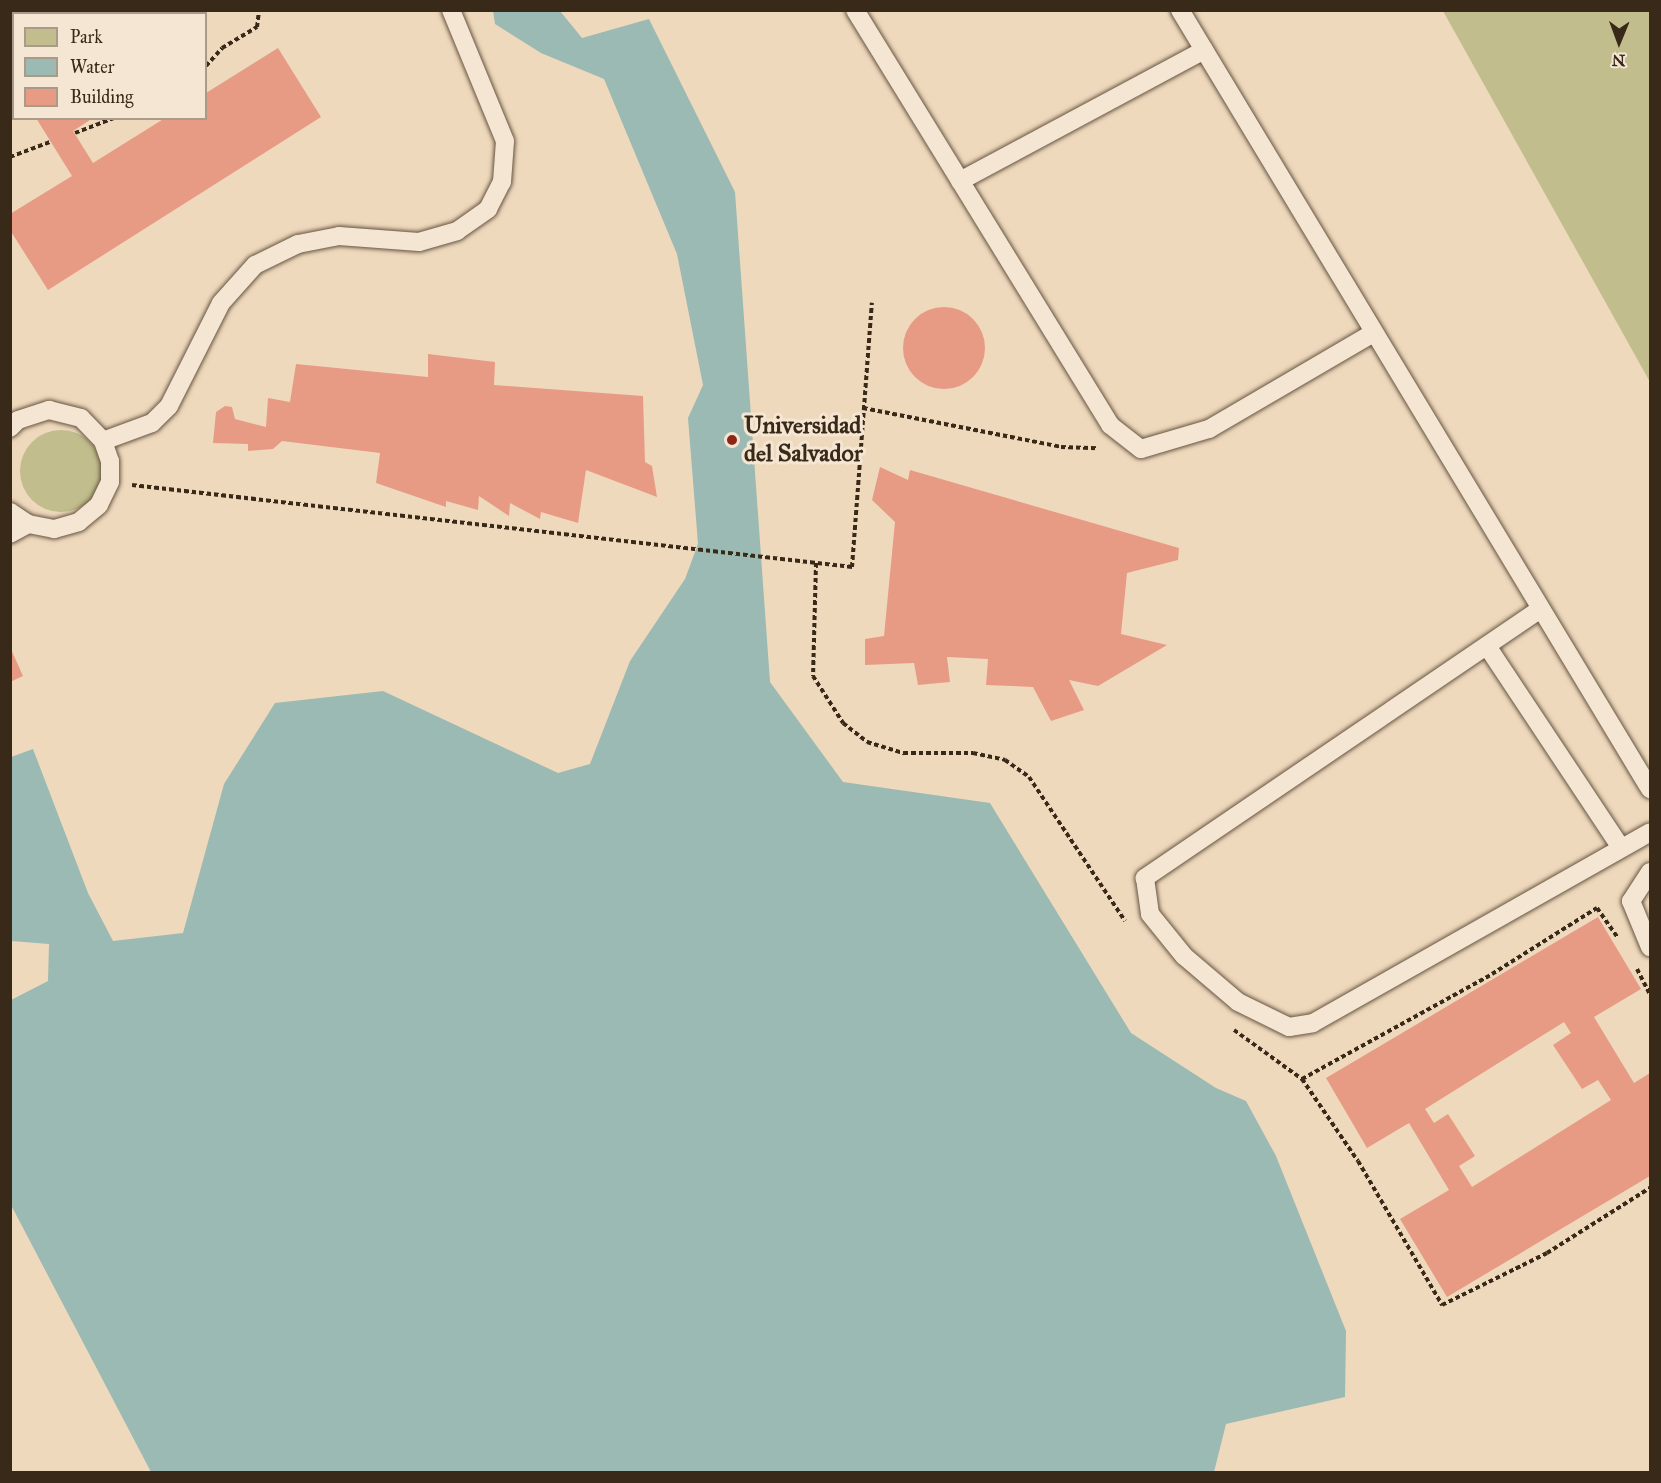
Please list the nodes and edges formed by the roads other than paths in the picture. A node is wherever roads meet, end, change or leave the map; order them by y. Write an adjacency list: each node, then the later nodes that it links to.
1 (451, 10): 8 (lane)
2 (855, 10): 5 (lane)
3 (1180, 10): 4 (lane)
4 (1204, 50): 5 (lane); 6 (lane)
5 (960, 181): 6 (lane)
6 (1373, 333): 12 (lane)
7 (13, 418): 8 (lane)
8 (103, 441): 10 (lane)
9 (10, 512): 10 (lane)
10 (28, 524): 11 (lane)
11 (10, 534)
12 (1539, 610): 13 (lane); 14 (lane)
13 (1487, 646): 16 (lane); 16 (lane)
14 (1650, 789)
15 (1650, 832): 16 (lane)
16 (1620, 846)
17 (1650, 872): 18 (lane)
18 (1650, 947)

